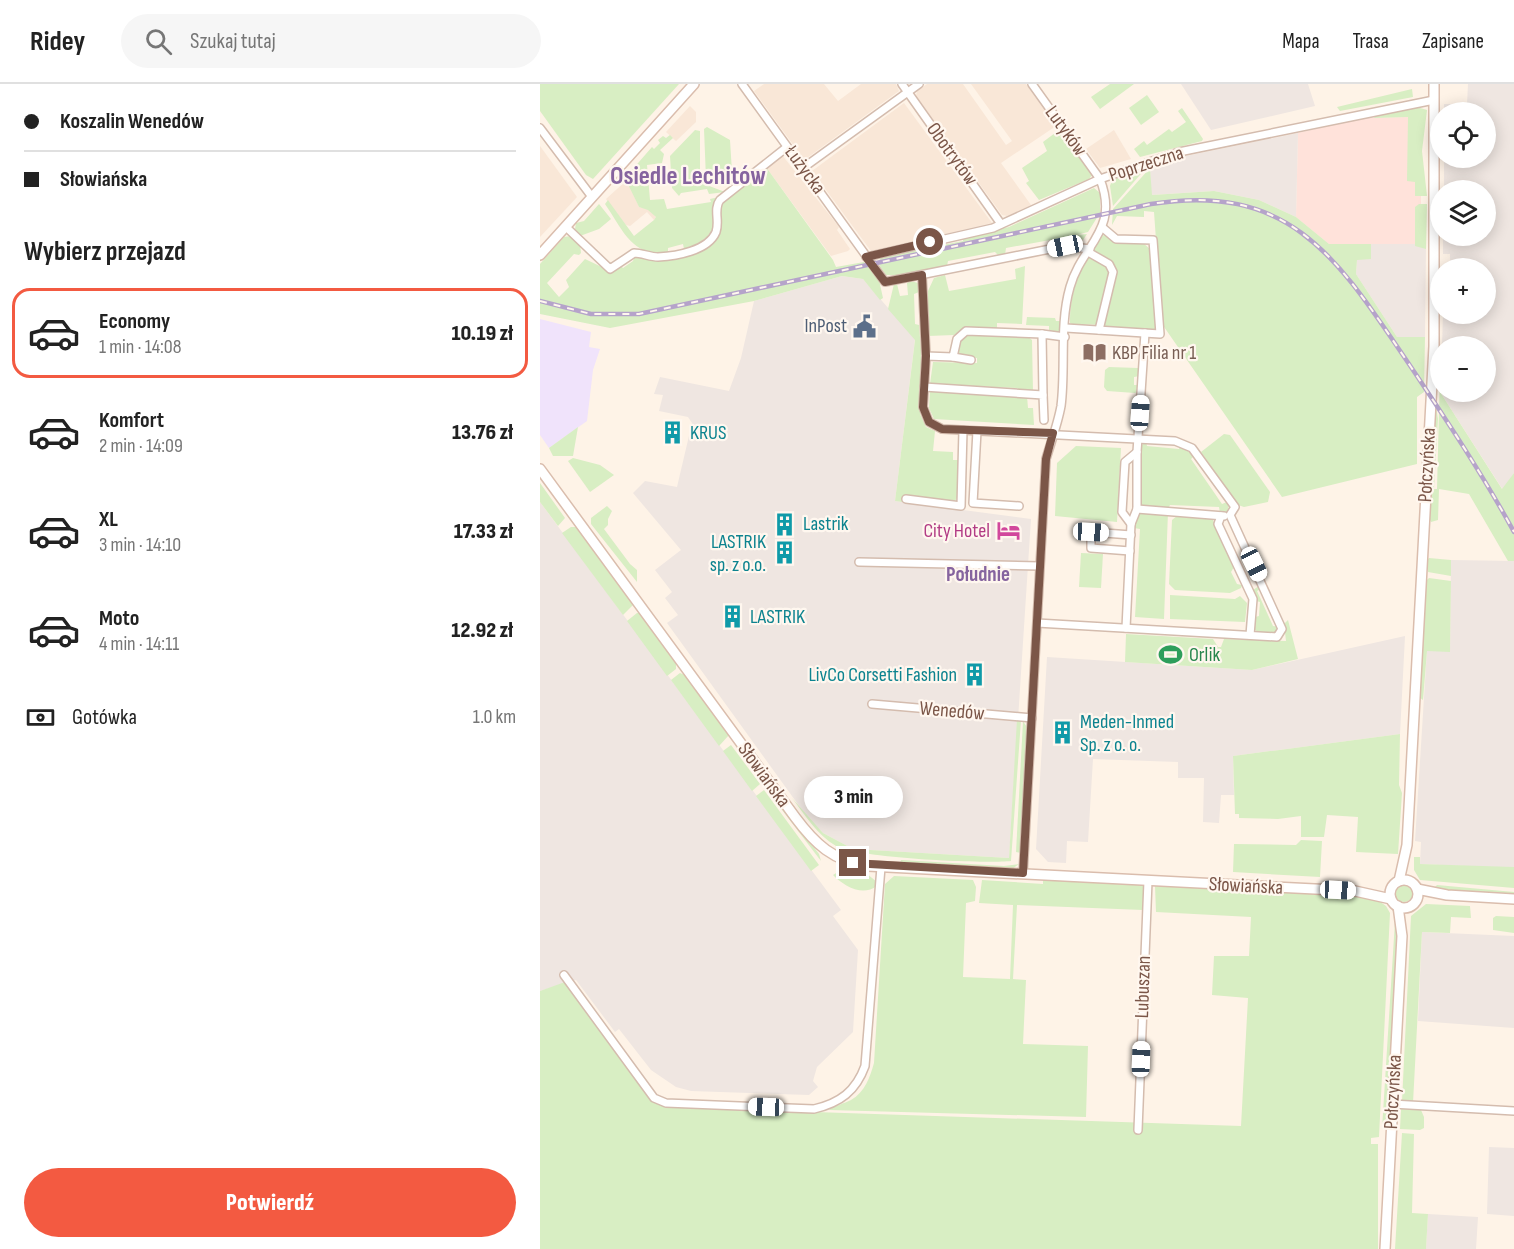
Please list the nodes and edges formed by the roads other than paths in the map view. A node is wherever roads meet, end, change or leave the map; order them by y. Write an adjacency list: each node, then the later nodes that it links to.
1 (694, 84): 13 (main road)
2 (742, 84): 10 (street, Łużycka)
3 (902, 84): 7 (street, Obotrytów)
4 (919, 84): 7 (street)
5 (1032, 84): 12 (street, Lutyków)
6 (1434, 84): 8 (main road, Połczyńska)
7 (908, 92): 11 (street); 14 (street, Obotrytów)
8 (1434, 100): 12 (street, Poprzeczna); 55 (main road, Połczyńska)
9 (540, 128): 13 (street)
10 (787, 147): 11 (street, Łużycka); 15 (street)
11 (803, 168): 19 (street, Łużycka)
12 (1100, 179): 14 (street, Poprzeczna); 16 (street)
13 (592, 197): 15 (main road)
14 (1001, 224): 19 (street, Poprzeczna)
15 (566, 227): 18 (main road)
16 (1103, 228): 17 (street); 23 (street)
17 (1089, 251): 20 (street); 21 (street); 22 (street)
18 (540, 255)
19 (866, 257): 20 (street, Łużycka)
20 (922, 275): 26 (street)
21 (1066, 328): 22 (street); 25 (street)
22 (1099, 330): 23 (street)
23 (1145, 333): 35 (street)
24 (1042, 334): 25 (street); 27 (street); 30 (street)
25 (1065, 337): 34 (street)
26 (926, 356): 27 (street); 29 (street)
27 (953, 357): 28 (street)
28 (971, 360)
29 (924, 387): 30 (street); 32 (street)
30 (1043, 394): 31 (street)
31 (1044, 420)
32 (963, 430): 33 (street); 38 (street)
33 (977, 431): 34 (street); 39 (street)
34 (1053, 433): 35 (street); 47 (street)
35 (1138, 438): 36 (street); 41 (street)
36 (1137, 452): 40 (street); 43 (street)
37 (540, 469): 56 (main road, Słowiańska)
38 (906, 499)
39 (1018, 506)
40 (1137, 509): 42 (street); 43 (street)
41 (1230, 515): 42 (street); 48 (street)
42 (1221, 516): 49 (street)
43 (1131, 524): 44 (street)
44 (1131, 535): 45 (street); 45 (street)
45 (1130, 551): 51 (street)
46 (859, 562): 47 (street)
47 (1040, 566): 50 (street)
48 (1262, 581): 49 (street); 52 (street)
49 (1248, 588): 52 (street)
50 (1037, 623): 51 (street); 54 (street)
51 (1126, 628): 52 (street)
52 (1250, 635)
53 (872, 704): 54 (street, Wenedów)
54 (1032, 718): 57 (street)
55 (1407, 845): 59 (main road, Połczyńska); 60 (main road, Połczyńska)
56 (881, 867): 57 (main road, Słowiańska); 67 (street)
57 (1023, 873): 58 (main road, Słowiańska)
58 (1148, 880): 61 (main road, Słowiańska); 70 (street, Lubuszan)
59 (1396, 884): 60 (main road, Słowiańska); 61 (main road, Słowiańska); 64 (main road, Połczyńska)
60 (1414, 885): 62 (main road, Słowiańska); 65 (main road, Połczyńska)
61 (1355, 891): 64 (main road, Słowiańska)
62 (1447, 896): 63 (main road); 65 (main road, Słowiańska)
63 (1514, 899)
64 (1394, 902): 65 (main road, Słowiańska); 66 (main road, Połczyńska)
65 (1413, 903): 66 (main road, Połczyńska)
66 (1402, 936): 68 (main road, Połczyńska)
67 (564, 975)
68 (1392, 1104): 69 (street); 71 (main road, Połczyńska)
69 (1514, 1111)
70 (1138, 1130)
71 (1385, 1249)

